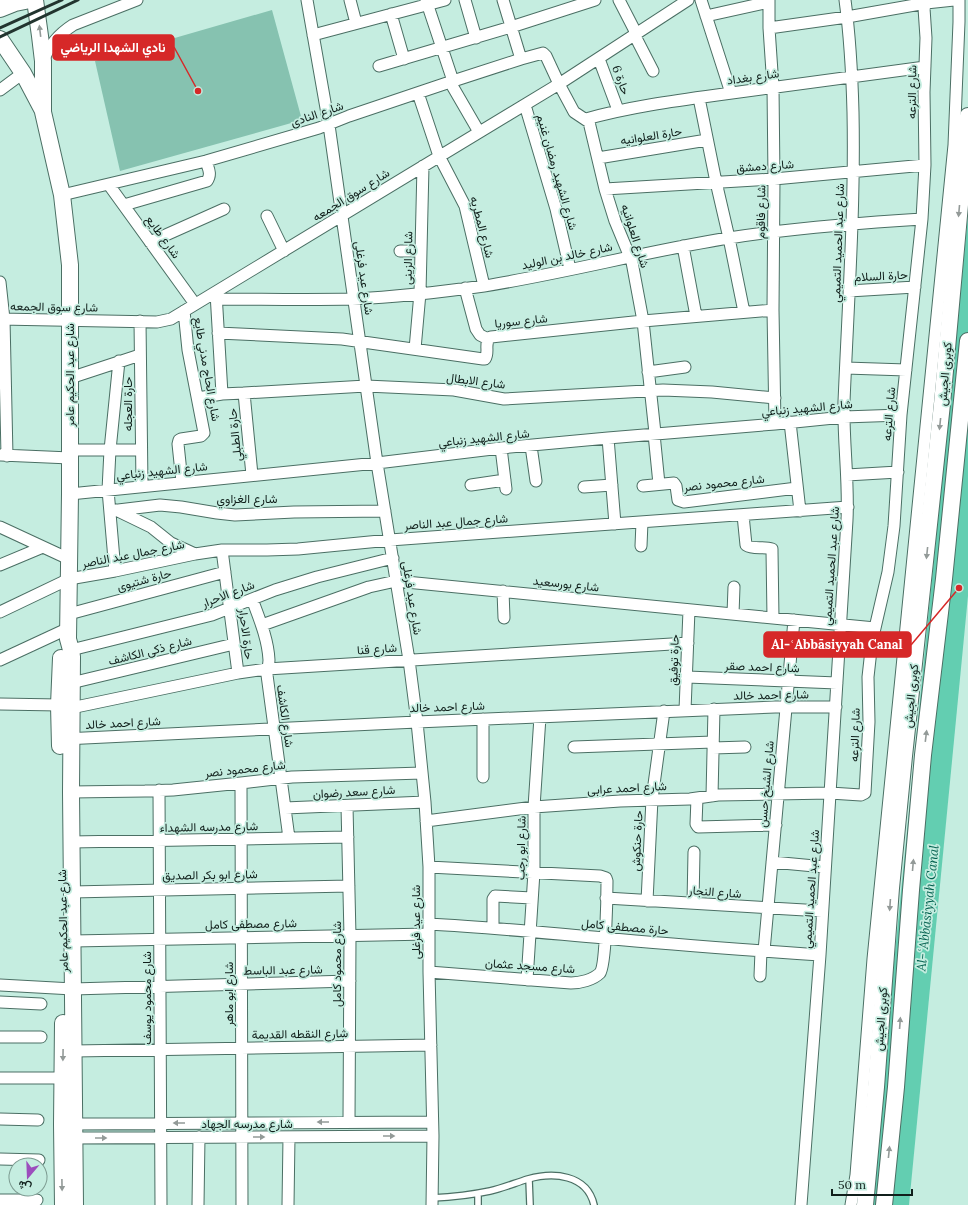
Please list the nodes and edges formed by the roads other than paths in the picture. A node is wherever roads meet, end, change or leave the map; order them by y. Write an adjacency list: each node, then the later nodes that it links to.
1 (25, 0): 19 (main road)
2 (35, 0): 34 (main road, شارع عبد الحكيم عامر, one-way to 2)
3 (137, 0): 34 (street)
4 (306, 0): 27 (street, شارع عيد فرغلى)
5 (350, 0): 23 (street)
6 (445, 0): 18 (street)
7 (465, 0): 28 (street)
8 (503, 0): 24 (street)
9 (595, 0): 24 (street)
10 (619, 0): 26 (street)
11 (687, 0): 26 (street, شارع سوق الجمعه)
12 (701, 0): 21 (street)
13 (845, 0): 22 (street, شارع عبد الحميد التميمي)
14 (954, 0): 17 (street)
15 (959, 0): 297 (street)
16 (769, 1): 21 (street); 25 (street, شارع فاقوم)
17 (927, 1): 22 (street); 36 (street, شارع الترعه)
18 (427, 2): 20 (street); 30 (street)
19 (0, 8)
20 (391, 14): 23 (street); 31 (street)
21 (706, 16): 45 (street)
22 (847, 17): 25 (street); 39 (street, شارع عبد الحميد التميمي)
23 (356, 23): 27 (street)
24 (512, 27): 28 (street); 32 (street)
25 (769, 28): 42 (street, شارع فاقوم)
26 (635, 34): 33 (street, شارع سوق الجمعه); 37 (street)
27 (312, 35): 52 (street, شارع عيد فرغلى)
28 (476, 38): 30 (street)
29 (0, 39): 38 (main road, شارع عبد الحكيم عامر)
30 (442, 48): 31 (street); 40 (street)
31 (404, 59): 35 (street)
32 (521, 59): 40 (street, شارع النادى); 41 (street, شارع النادى)
33 (599, 59): 41 (street, شارع سوق الجمعه); 48 (street, حارة 6)
34 (43, 61): 49 (main road, شارع عبد الحكيم عامر)
35 (379, 66)
36 (925, 67): 39 (street, شارع بغداد); 58 (street, شارع الترعه)
37 (653, 71)
38 (23, 73): 43 (street); 49 (main road, شارع عبد الحكيم عامر)
39 (852, 77): 42 (street, شارع بغداد); 60 (street, شارع عبد الحميد التميمي)
40 (451, 82): 44 (street, شارع النادى); 53 (street)
41 (559, 84): 47 (street, شارع سوق الجمعه); 51 (street, شارع العلوانيه)
42 (773, 87): 45 (street, شارع بغداد); 61 (street, شارع فاقوم)
43 (0, 90)
44 (418, 93): 52 (street, شارع النادى); 55 (street, شارع المطريه)
45 (730, 93): 46 (street, شارع بغداد)
46 (699, 98): 48 (street, شارع بغداد); 54 (street)
47 (525, 105): 53 (street, شارع سوق الجمعه); 80 (street, شارع الشهيد رمضان غنيم)
48 (618, 110): 51 (street, شارع بغداد)
49 (44, 112): 65 (main road, شارع عبد الحكيم عامر)
50 (968, 116): 298 (main road, كوبرى الجيش, one-way to 298)
51 (586, 119): 56 (street, شارع العلوانيه)
52 (329, 125): 57 (street, شارع النادى); 69 (street, شارع عيد فرغلى)
53 (479, 132): 55 (street, شارع سوق الجمعه)
54 (707, 140): 56 (street, حارة العلوانيه); 62 (street)
55 (439, 156): 59 (street, شارع سوق الجمعه); 82 (street, شارع المطريه)
56 (598, 158): 64 (street, شارع العلوانيه)
57 (206, 161): 63 (street, شارع النادى); 66 (street)
58 (925, 165): 60 (street, شارع دمشق); 70 (street, شارع الترعه)
59 (423, 166): 69 (street, شارع سوق الجمعه); 78 (street, شارع الزينى)
60 (853, 171): 61 (street, شارع دمشق); 71 (street, شارع عبد الحميد التميمي)
61 (774, 179): 62 (street, شارع دمشق); 72 (street, شارع فاقوم)
62 (716, 182): 64 (street, شارع دمشق); 73 (street)
63 (109, 185): 65 (street, شارع النادى); 66 (street, شارع طايع)
64 (605, 189): 79 (street, شارع العلوانيه)
65 (62, 195): 95 (main road, شارع عبد الحكيم عامر)
66 (124, 205): 74 (street, شارع طايع)
67 (224, 210): 74 (street)
68 (267, 216): 76 (street)
69 (342, 216): 76 (street, شارع سوق الجمعه); 88 (street, شارع عيد فرغلى)
70 (922, 218): 71 (street, شارع خالد بن الوليد); 83 (street, شارع الترعه)
71 (852, 223): 72 (street, شارع خالد بن الوليد); 85 (street, شارع عبد الحميد التميمي)
72 (774, 232): 73 (street, شارع خالد بن الوليد); 90 (street, شارع فاقوم)
73 (729, 238): 75 (street, شارع خالد بن الوليد); 92 (street)
74 (150, 242): 89 (street, شارع طايع)
75 (683, 246): 79 (street, شارع خالد بن الوليد); 93 (street)
76 (284, 251): 87 (street, شارع سوق الجمعه)
77 (400, 251): 78 (street)
78 (421, 252): 86 (street, شارع الزينى)
79 (630, 256): 80 (street, شارع خالد بن الوليد); 97 (street, شارع العلوانيه)
80 (570, 269): 82 (street, شارع خالد بن الوليد)
81 (0, 282): 94 (street)
82 (484, 286): 84 (street, شارع خالد بن الوليد)
83 (915, 287): 85 (street, حارة السلام); 107 (street, شارع الترعه)
84 (465, 288): 86 (street, شارع خالد بن الوليد); 99 (street)
85 (849, 291): 106 (street, شارع عبد الحميد التميمي)
86 (420, 293): 88 (street, شارع خالد بن الوليد); 102 (street, شارع الزينى)
87 (216, 296): 88 (street, شارع خالد بن الوليد); 89 (street, شارع سوق الجمعه); 98 (street)
88 (354, 298): 100 (street, شارع عيد فرغلى)
89 (195, 304): 91 (street, شارع سوق الجمعه)
90 (774, 310): 92 (street, شارع سوريا); 115 (street, شارع فاقوم)
91 (184, 311): 96 (street, شارع سوق الجمعه); 114 (street, شارع الحاج مدني طايع)
92 (744, 312): 93 (street, شارع سوريا)
93 (696, 316): 97 (street, شارع سوريا)
94 (2, 319): 95 (street, شارع سوق الجمعه); 127 (street)
95 (70, 320): 96 (street, شارع سوق الجمعه); 109 (main road, شارع عبد الحكيم عامر)
96 (140, 321): 103 (street, حارة العجله)
97 (643, 321): 99 (street, شارع سوريا); 108 (street, شارع العلوانيه)
98 (218, 333): 100 (street, شارع سوريا); 113 (street)
99 (488, 339): 102 (street, شارع سوريا)
100 (360, 341): 102 (street, شارع سوريا); 110 (street, شارع عيد فرغلى)
101 (968, 341): 299 (main road, كوبرى الجيش, one-way to 101)
102 (415, 349)
103 (140, 355): 104 (street); 125 (street, حارة العجله)
104 (119, 361): 109 (street); 124 (street)
105 (685, 367): 108 (street)
106 (846, 368): 107 (street); 117 (street, شارع عبد الحميد التميمي)
107 (906, 370): 116 (street, شارع الترعه)
108 (648, 372): 111 (street, شارع العلوانيه)
109 (70, 378): 126 (main road, شارع عبد الحكيم عامر)
110 (366, 386): 111 (street, شارع الابطال); 112 (street, شارع الابطال); 128 (street, شارع عيد فرغلى)
111 (650, 391): 115 (street, شارع الابطال); 120 (street, شارع العلوانيه)
112 (244, 393): 113 (street, شارع الابطال); 130 (street, حارة الطبلي)
113 (222, 394): 114 (street, شارع الابطال)
114 (198, 398): 133 (street, شارع الحاج مدني طايع)
115 (775, 398): 119 (street, شارع فاقوم)
116 (901, 415): 117 (street, شارع الشهيد زنباعي); 129 (street, شارع الترعه)
117 (844, 417): 118 (street, شارع الشهيد زنباعي); 131 (street, شارع عبد الحميد التميمي)
118 (790, 422): 119 (street, شارع الشهيد زنباعي); 140 (street)
119 (775, 424): 120 (street, شارع الشهيد زنباعي)
120 (655, 434): 121 (street, شارع الشهيد زنباعي); 135 (street, شارع العلوانيه)
121 (608, 438): 122 (street, شارع الشهيد زنباعي); 136 (street)
122 (531, 446): 123 (street, شارع الشهيد زنباعي); 132 (street)
123 (501, 448): 128 (street, شارع الشهيد زنباعي); 134 (street)
124 (110, 450): 125 (street); 126 (street); 141 (street)
125 (141, 450): 137 (street, حارة العجله)
126 (70, 454): 127 (street); 142 (main road, شارع عبد الحكيم عامر)
127 (3, 455)
128 (377, 463): 130 (street, شارع الشهيد زنباعي); 144 (street, شارع عيد فرغلى)
129 (898, 472): 131 (street); 175 (street, شارع الترعه)
130 (252, 475): 133 (street, شارع الشهيد زنباعي)
131 (847, 475): 143 (street, شارع عبد الحميد التميمي)
132 (536, 481)
133 (182, 482): 137 (street, شارع الشهيد زنباعي)
134 (471, 484)
135 (659, 484): 138 (street, شارع محمود نصر); 140 (street, شارع محمود نصر)
136 (612, 485): 139 (street); 149 (street)
137 (142, 486): 141 (street, شارع الشهيد زنباعي)
138 (643, 486)
139 (584, 487)
140 (797, 488): 146 (street)
141 (108, 490): 142 (street, شارع الشهيد زنباعي); 145 (street)
142 (70, 494): 157 (main road, شارع عبد الحكيم عامر)
143 (848, 507): 146 (street, شارع جمال عبد الناصر); 173 (street, شارع عبد الحميد التميمي)
144 (385, 510): 145 (street, شارع الغزاوي); 151 (street, شارع عيد فرغلى)
145 (113, 511): 155 (street); 159 (street)
146 (800, 511): 147 (street, شارع جمال عبد الناصر)
147 (743, 515): 148 (street, شارع جمال عبد الناصر); 171 (street)
148 (642, 522): 149 (street, شارع جمال عبد الناصر); 152 (street)
149 (615, 524): 151 (street, شارع جمال عبد الناصر)
150 (0, 527): 153 (street)
151 (390, 540): 154 (street, شارع جمال عبد الناصر); 156 (street, شارع عيد فرغلى)
152 (641, 546)
153 (43, 547): 157 (street); 158 (street)
154 (222, 550): 155 (street, شارع جمال عبد الناصر); 160 (street, حارة الاحرار)
155 (195, 554): 159 (street, شارع جمال عبد الناصر)
156 (392, 558): 162 (street, شارع عيد فرغلى); 165 (street, شارع الاحرار)
157 (69, 559): 161 (main road, شارع عبد الحكيم عامر)
158 (0, 565)
159 (115, 571): 161 (street, شارع جمال عبد الناصر)
160 (225, 572): 166 (street, حارة الاحرار); 176 (street, حارة شتيوى)
161 (69, 580): 168 (street, شارع جمال عبد الناصر); 176 (main road, شارع عبد الحكيم عامر)
162 (396, 581): 164 (street, شارع بورسعيد); 174 (street, شارع بورسعيد); 180 (street, شارع عيد فرغلى)
163 (734, 587): 169 (street)
164 (503, 591): 167 (street, شارع بورسعيد); 170 (street)
165 (252, 599): 166 (street, شارع الاحرار); 174 (street, شارع الكاشف)
166 (230, 609): 176 (street, شارع الاحرار); 178 (street, حارة الاحرار)
167 (689, 610): 169 (street, شارع بورسعيد); 177 (street, حارة توفيق)
168 (0, 612)
169 (733, 614): 171 (street, شارع بورسعيد)
170 (504, 618)
171 (773, 618): 172 (street, شارع بورسعيد)
172 (794, 620): 173 (street, شارع بورسعيد); 184 (street, شارع الشيخ حسن)
173 (840, 624): 175 (street, شارع بورسعيد); 186 (street, شارع عبد الحميد التميمي)
174 (262, 625): 181 (street, شارع الكاشف)
175 (875, 628): 210 (street, شارع الترعه)
176 (69, 633): 179 (street); 185 (main road, شارع عبد الحكيم عامر); 188 (main road, شارع عبد الحكيم عامر)
177 (688, 643): 180 (street, شارع قنا); 183 (street, حارة توفيق)
178 (234, 644): 182 (street, حارة الاحرار); 185 (street, شارع ذكى الكاشف)
179 (0, 658)
180 (409, 660): 181 (street, شارع قنا); 196 (street, شارع عيد فرغلى)
181 (267, 669): 182 (street, شارع قنا); 197 (street, شارع الكاشف)
182 (238, 674): 188 (street, شارع قنا)
183 (687, 677): 184 (street, شارع احمد صقر); 192 (street, حارة توفيق)
184 (788, 681): 186 (street, شارع احمد صقر); 189 (street, شارع الشيخ حسن)
185 (71, 683): 188 (main road, شارع عبد الحكيم عامر)
186 (837, 683): 190 (street, شارع عبد الحميد التميمي)
187 (0, 704): 188 (street, شارع قنا)
188 (65, 706): 198 (main road, شارع عبد الحكيم عامر)
189 (786, 706): 190 (street, شارع احمد خالد); 191 (street, شارع احمد خالد); 209 (street, شارع الشيخ حسن)
190 (836, 707): 210 (street, شارع عبد الحميد التميمي)
191 (714, 709): 192 (street, شارع احمد خالد); 200 (street)
192 (685, 710): 193 (street, شارع احمد خالد)
193 (664, 712): 194 (street, شارع احمد خالد); 199 (street, حارة حنكوش)
194 (540, 717): 195 (street, شارع احمد خالد); 217 (street, شارع ابو رجب)
195 (483, 719): 196 (street, شارع احمد خالد); 205 (street)
196 (417, 722): 197 (street, شارع احمد خالد); 203 (street, شارع عيد فرغلى)
197 (274, 728): 198 (street, شارع احمد خالد); 204 (street, شارع الكاشف)
198 (65, 739): 208 (main road, شارع عبد الحكيم عامر); 257 (main road, شارع عبد الحكيم عامر)
199 (660, 744): 200 (street); 201 (street); 213 (street, حارة حنكوش)
200 (713, 745): 202 (street); 211 (street)
201 (574, 747)
202 (745, 747)
203 (422, 773): 204 (street, شارع محمود نصر); 214 (street, شارع عيد فرغلى)
204 (280, 777): 206 (street, شارع محمود نصر); 216 (street, شارع الكاشف)
205 (483, 777)
206 (241, 783): 207 (street, شارع محمود نصر); 222 (street, شارع ابو ماهر)
207 (159, 790): 208 (street, شارع محمود نصر); 223 (street, شارع محمود يوسف)
208 (71, 792): 224 (main road, شارع عبد الحكيم عامر)
209 (779, 793): 210 (street, شارع احمد عرابى); 211 (street, شارع احمد عرابى); 219 (street, شارع الشيخ حسن)
210 (830, 793): 227 (street, شارع عبد الحميد التميمي)
211 (712, 796): 212 (street, شارع احمد عرابى)
212 (697, 798): 213 (street, شارع احمد عرابى); 219 (street)
213 (652, 800): 217 (street, شارع احمد عرابى); 236 (street, حارة حنكوش)
214 (425, 802): 215 (street, شارع سعد رضوان); 218 (street, شارع عيد فرغلى)
215 (347, 806): 216 (street, شارع سعد رضوان); 220 (street, شارع محمود كامل)
216 (285, 808): 221 (street, شارع الكاشف)
217 (534, 808): 218 (street, شارع احمد عرابى); 229 (street, شارع ابو رجب)
218 (426, 821): 228 (street, شارع عيد فرغلى)
219 (776, 825): 226 (street, شارع الشيخ حسن)
220 (348, 837): 221 (street, شارع مدرسه الشهداء); 230 (street, شارع محمود كامل)
221 (288, 838): 222 (street, شارع مدرسه الشهداء)
222 (241, 839): 223 (street, شارع مدرسه الشهداء); 231 (street, شارع ابو ماهر)
223 (159, 840): 224 (street, شارع مدرسه الشهداء); 232 (street, شارع محمود يوسف)
224 (71, 842): 233 (main road, شارع عبد الحكيم عامر)
225 (694, 852): 237 (street)
226 (772, 862): 227 (street); 238 (street, شارع الشيخ حسن)
227 (825, 866): 239 (street, شارع عبد الحميد التميمي)
228 (428, 867): 229 (street); 241 (street, شارع عيد فرغلى)
229 (534, 872): 234 (street, شارع ابو رجب); 235 (street, شارع مسجد عثمان)
230 (349, 886): 231 (street, شارع ابو بكر الصديق); 243 (street, شارع محمود كامل)
231 (241, 888): 232 (street, شارع ابو بكر الصديق); 244 (street, شارع ابو ماهر)
232 (160, 890): 233 (street, شارع ابو بكر الصديق); 246 (street, شارع محمود يوسف)
233 (72, 892): 247 (main road, شارع عبد الحكيم عامر)
234 (532, 898): 240 (street); 242 (street, شارع ابو رجب)
235 (606, 898): 236 (street, شارع النجار); 245 (street, شارع مسجد عثمان)
236 (647, 900): 237 (street, شارع النجار)
237 (693, 903): 238 (street, شارع النجار)
238 (768, 908): 239 (street, شارع النجار); 248 (street, شارع الشيخ حسن)
239 (822, 911): 249 (street, شارع عبد الحميد التميمي)
240 (492, 928): 241 (street, حارة مصطفى كامل); 242 (street, حارة مصطفى كامل)
241 (429, 929): 243 (street, شارع مصطفى كامل); 250 (street, شارع عيد فرغلى)
242 (531, 931): 245 (street, حارة مصطفى كامل); 252 (street, شارع ابو رجب)
243 (350, 936): 244 (street, شارع مصطفى كامل); 253 (street, شارع محمود كامل)
244 (241, 938): 246 (street, شارع مصطفى كامل); 254 (street, شارع ابو ماهر)
245 (605, 938): 248 (street, حارة مصطفى كامل); 252 (street, شارع مسجد عثمان)
246 (160, 939): 247 (street, شارع مصطفى كامل); 256 (street, شارع محمود يوسف)
247 (73, 940): 257 (main road, شارع عبد الحكيم عامر)
248 (763, 951): 249 (street, حارة مصطفى كامل); 251 (street, شارع الشيخ حسن)
249 (820, 955): 295 (street, شارع عبد الحميد التميمي)
250 (429, 972): 252 (street, شارع مسجد عثمان); 262 (street, شارع عيد فرغلى)
251 (760, 976)
252 (527, 980)
253 (350, 981): 254 (street, شارع عبد الباسط); 263 (street, شارع محمود كامل)
254 (242, 984): 256 (street, شارع عبد الباسط); 264 (street, شارع ابو ماهر)
255 (0, 985): 257 (street, شارع عبد الباسط)
256 (160, 986): 257 (street, شارع عبد الباسط); 265 (street, شارع محمود يوسف)
257 (68, 989): 266 (main road, شارع عبد الحكيم عامر); 268 (main road, شارع عبد الحكيم عامر, one-way to 268)
258 (0, 1002): 259 (street)
259 (41, 1004)
260 (0, 1037): 261 (street)
261 (41, 1037)
262 (431, 1045): 263 (street, شارع النقطه القديمة); 272 (street, شارع عيد فرغلى)
263 (350, 1046): 264 (street, شارع النقطه القديمة); 271 (street, شارع محمود كامل)
264 (242, 1048): 265 (street, شارع النقطه القديمة); 273 (street, شارع ابو ماهر)
265 (161, 1050): 266 (street, شارع النقطه القديمة); 274 (street, شارع محمود يوسف)
266 (74, 1051): 275 (main road, شارع عبد الحكيم عامر)
267 (0, 1078): 268 (street)
268 (62, 1078): 275 (main road, شارع عبد الحكيم عامر)
269 (0, 1119): 270 (street)
270 (38, 1120)
271 (350, 1122): 272 (street, شارع مدرسه الجهاد); 273 (street, شارع مدرسه الجهاد, one-way to 273)
272 (432, 1122): 276 (street, شارع عيد فرغلى)
273 (242, 1123): 274 (street, شارع مدرسه الجهاد, one-way to 274); 278 (street, شارع ابو ماهر)
274 (161, 1124): 275 (street, شارع مدرسه الجهاد); 280 (street, شارع محمود يوسف)
275 (68, 1131): 280 (street, شارع مدرسه الجهاد, one-way to 280); 286 (main road, شارع عبد الحكيم عامر, one-way to 286); 287 (main road, شارع عبد الحكيم عامر)
276 (433, 1136): 279 (street, شارع مدرسه الجهاد, one-way to 276); 285 (street, شارع عيد فرغلى)
277 (199, 1137): 278 (street, شارع مدرسه الجهاد); 280 (street, شارع مدرسه الجهاد); 289 (street)
278 (242, 1137): 279 (street, شارع مدرسه الجهاد, one-way to 279); 290 (street, شارع ابو ماهر)
279 (289, 1137): 291 (street)
280 (161, 1138): 288 (street, شارع محمود يوسف)
281 (529, 1179): 282 (lane); 293 (lane); 294 (lane)
282 (478, 1194): 285 (lane); 292 (lane)
283 (0, 1200): 284 (street)
284 (37, 1200)
285 (432, 1201)
286 (63, 1205)
287 (75, 1205)
288 (161, 1205)
289 (198, 1205)
290 (242, 1205)
291 (288, 1205)
292 (478, 1205)
293 (530, 1205)
294 (594, 1205)
295 (801, 1205): 296 (street)
296 (804, 1205)
297 (851, 1205)
298 (865, 1205)
299 (884, 1205)

